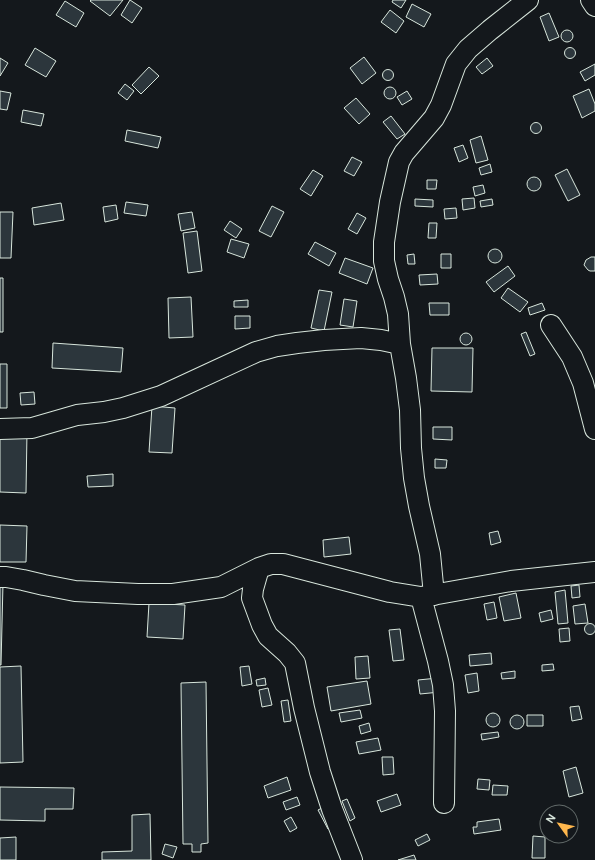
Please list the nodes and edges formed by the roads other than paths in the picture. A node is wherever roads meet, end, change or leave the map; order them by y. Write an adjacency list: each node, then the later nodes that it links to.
1 (528, 0): 5 (street)
2 (591, 0): 3 (street)
3 (595, 6)
4 (551, 325): 7 (street)
5 (400, 344): 6 (street); 12 (street)
6 (0, 429)
7 (595, 429)
8 (259, 568): 11 (street); 12 (street); 13 (street)
9 (595, 572): 12 (street)
10 (0, 577): 11 (street)
11 (221, 587): 13 (street)
12 (428, 596): 14 (street)
13 (252, 598): 15 (street)
14 (444, 803)
15 (352, 860)

